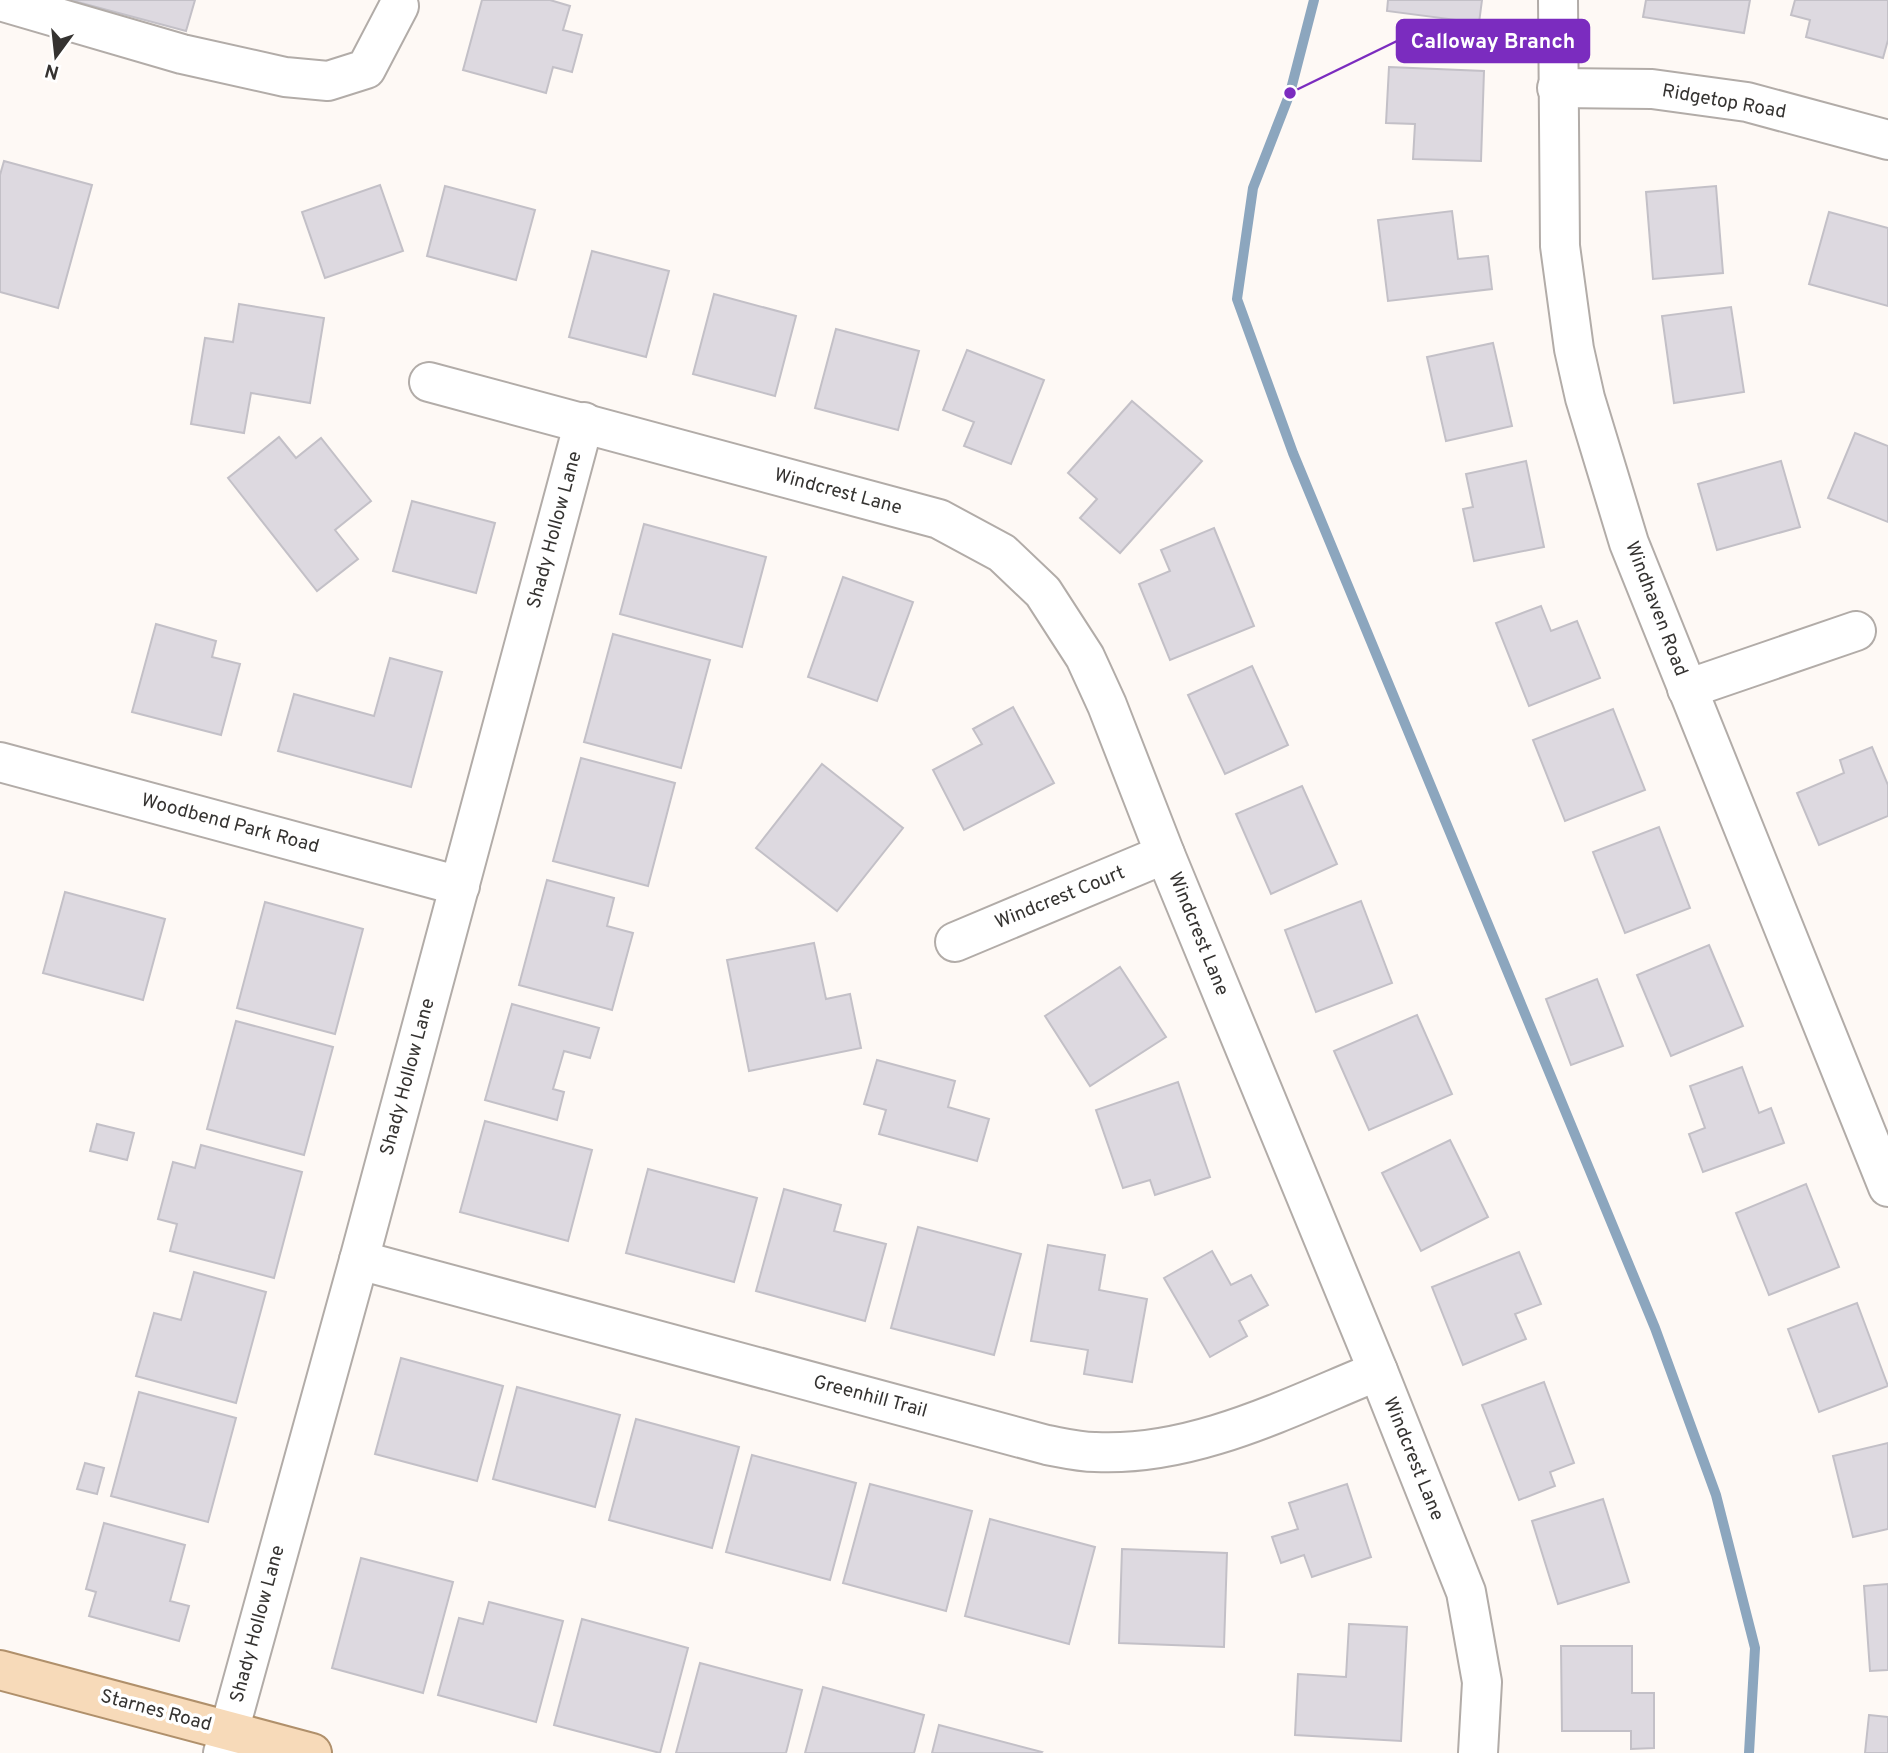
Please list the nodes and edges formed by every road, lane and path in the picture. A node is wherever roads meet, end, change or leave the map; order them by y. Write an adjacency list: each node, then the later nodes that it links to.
1 (1558, 0): 4 (street, Windhaven Road)
2 (0, 1): 3 (street)
3 (399, 6)
4 (1557, 88): 5 (street, Ridgetop Road); 9 (street, Windhaven Road)
5 (1888, 140)
6 (429, 382): 7 (street, Windcrest Lane)
7 (584, 422): 11 (street, Windcrest Lane); 12 (street, Shady Hollow Lane)
8 (1856, 631): 9 (street)
9 (1687, 689): 14 (street, Windhaven Road)
10 (0, 762): 12 (street, Woodbend Park Road)
11 (1165, 854): 13 (street, Windcrest Court); 16 (street, Windcrest Lane)
12 (460, 886): 15 (street, Shady Hollow Lane)
13 (955, 942)
14 (1885, 1171)
15 (359, 1260): 16 (street, Greenhill Trail); 18 (street, Shady Hollow Lane)
16 (1378, 1371): 20 (street, Windcrest Lane)
17 (0, 1670): 18 (main road, Starnes Road)
18 (226, 1742): 19 (main road, Starnes Road)
19 (312, 1753)
20 (1478, 1753)

